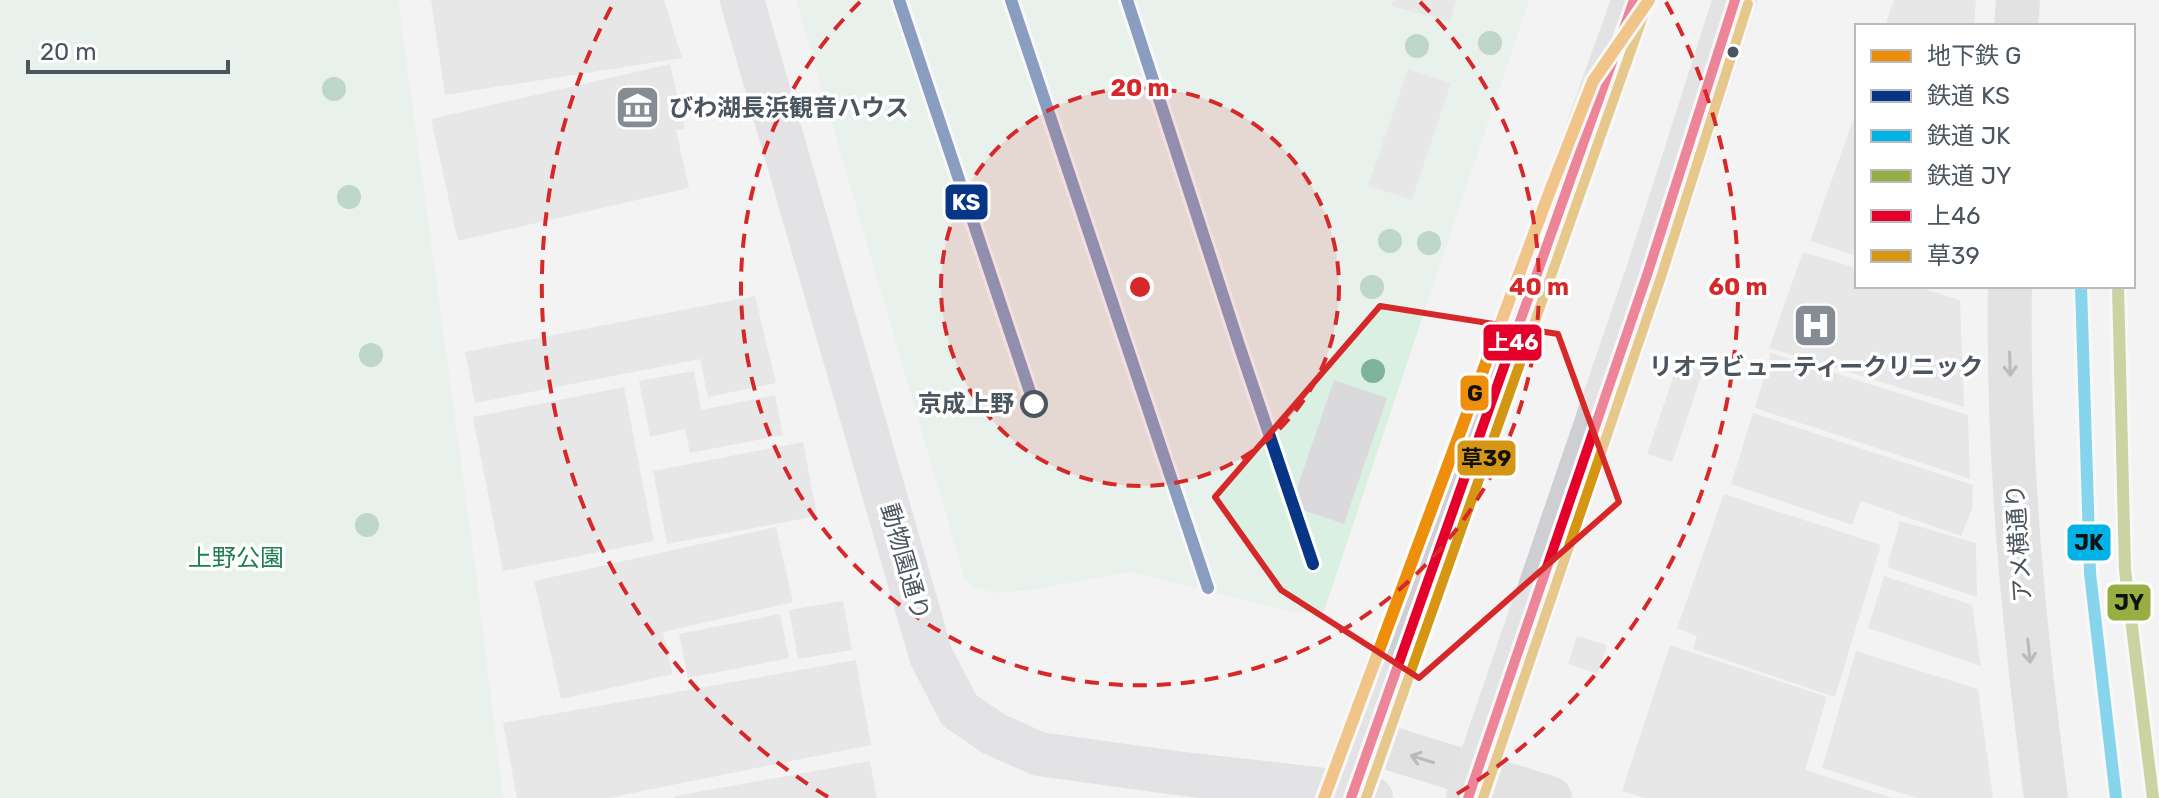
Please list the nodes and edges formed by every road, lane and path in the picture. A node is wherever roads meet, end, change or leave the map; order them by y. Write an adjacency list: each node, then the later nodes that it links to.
1 (742, 0): 9 (main road, 動物園通り)
2 (1634, 0): 7 (main road)
3 (1735, 0): 8 (main road)
4 (2018, 0): 5 (street)
5 (2016, 24)
6 (2010, 288): 11 (street, アメ横通り, one-way to 11)
7 (1370, 742): 8 (street, one-way to 7); 9 (main road)
8 (1472, 787): 10 (street)
9 (1358, 796)
10 (1550, 798)
11 (2046, 798)

